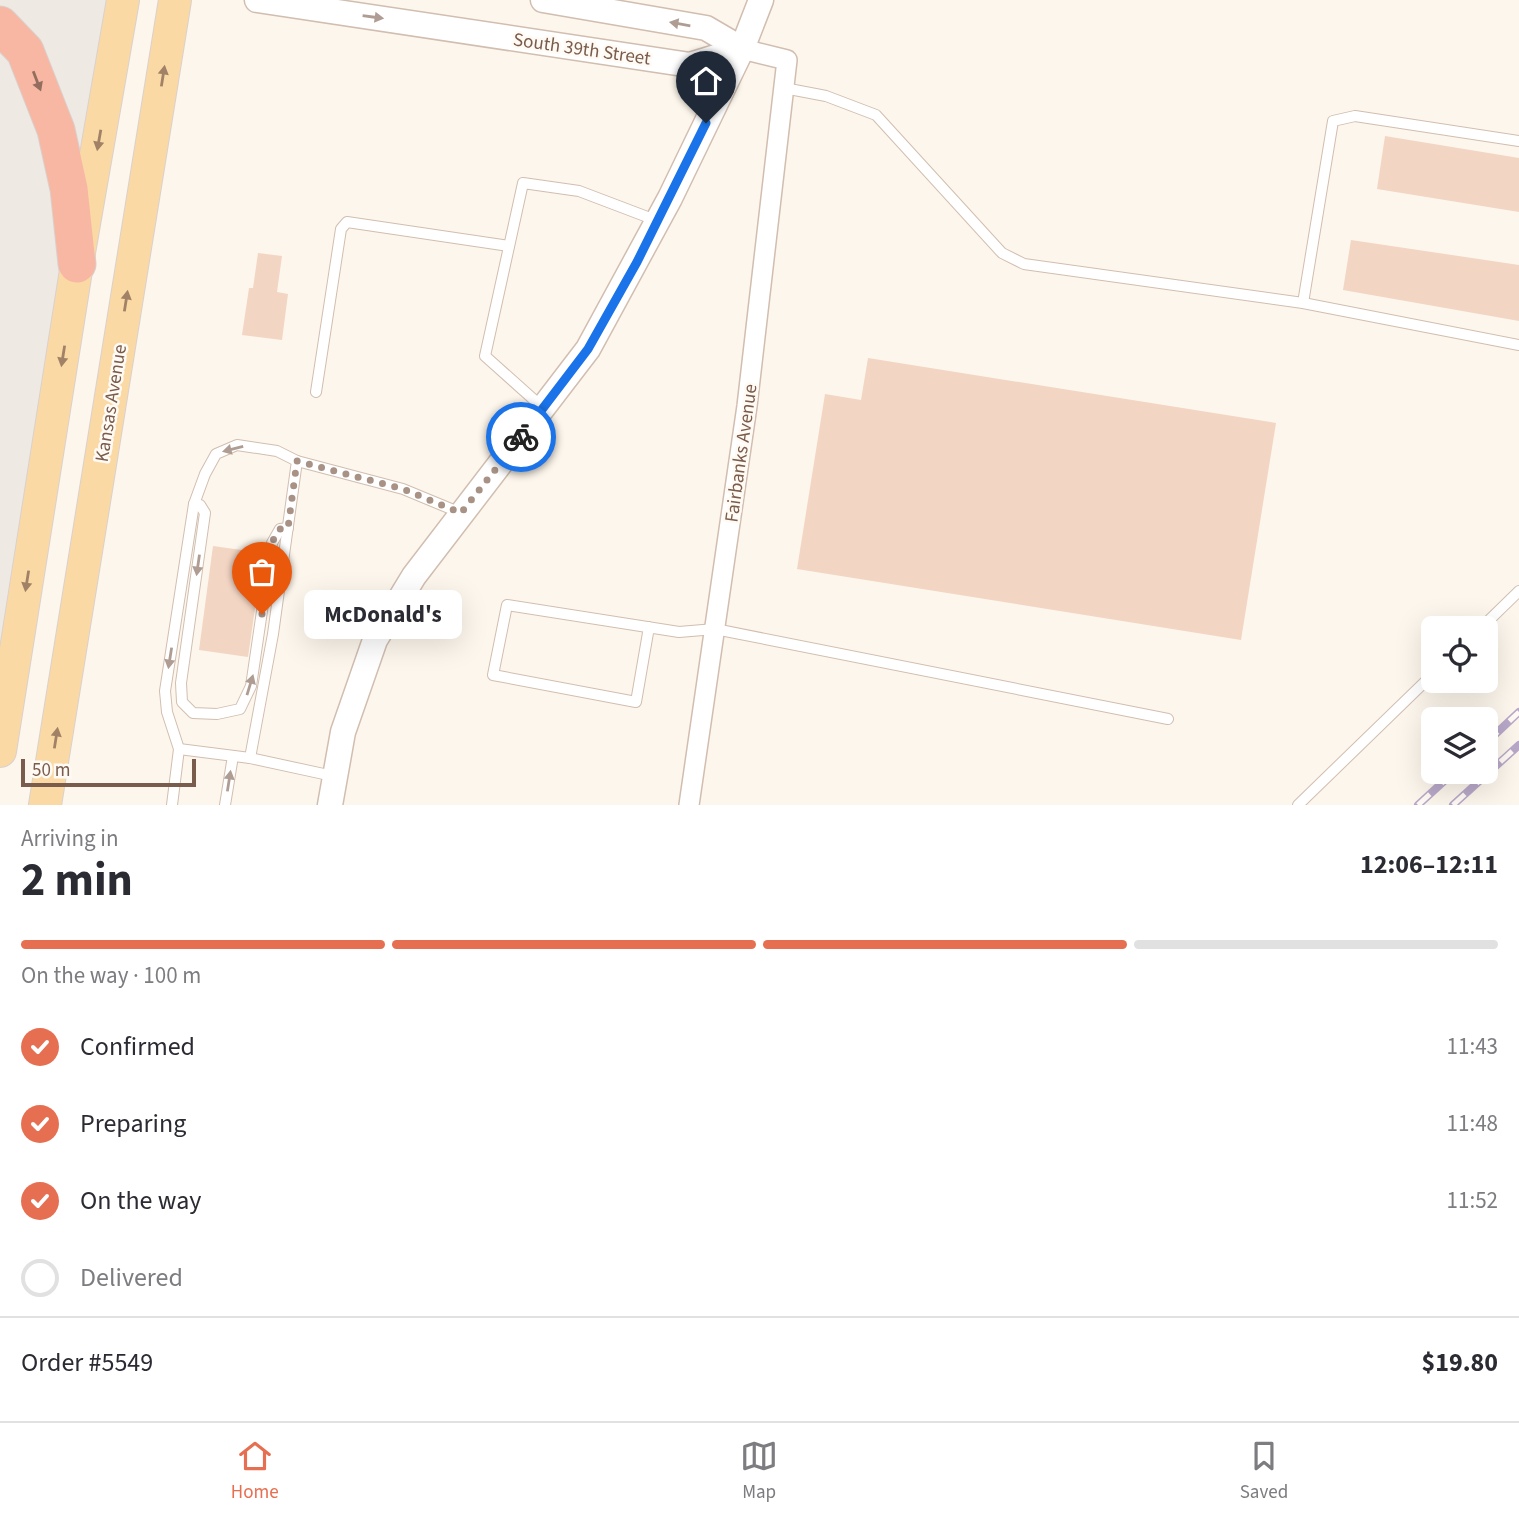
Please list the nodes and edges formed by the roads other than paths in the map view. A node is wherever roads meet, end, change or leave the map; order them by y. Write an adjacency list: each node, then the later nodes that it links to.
1 (122, 0): 12 (main road, one-way to 12)
2 (175, 0): 32 (main road, Kansas Avenue, one-way to 2)
3 (257, 0): 7 (street, South 39th Street, one-way to 7)
4 (543, 0): 7 (street, South 39th Street, one-way to 4)
5 (761, 0): 7 (street)
6 (0, 25): 12 (highway, one-way to 12)
7 (742, 49): 8 (street, Fairbanks Avenue); 10 (street)
8 (783, 94): 13 (lane); 24 (street, Fairbanks Avenue)
9 (1519, 141): 13 (lane)
10 (659, 221): 11 (lane); 16 (street)
11 (509, 246): 15 (lane); 16 (lane)
12 (77, 264): 28 (main road, one-way to 28)
13 (1303, 303): 14 (lane)
14 (1519, 345)
15 (316, 392)
16 (543, 408): 19 (street)
17 (297, 461): 18 (lane, one-way to 18); 19 (lane); 20 (lane)
18 (194, 504): 20 (lane, one-way to 20); 27 (lane, one-way to 27)
19 (461, 513): 31 (street)
20 (288, 528): 30 (lane)
21 (1519, 591): 22 (lane)
22 (1493, 616)
23 (649, 627): 23 (lane); 24 (lane)
24 (715, 629): 26 (lane); 36 (street, Fairbanks Avenue)
25 (1421, 686): 37 (lane)
26 (1168, 719)
27 (179, 749): 29 (lane); 33 (lane)
28 (0, 751)
29 (233, 756): 30 (lane); 34 (lane, one-way to 29)
30 (250, 758): 31 (lane)
31 (335, 776): 35 (street)
32 (45, 805)
33 (172, 805)
34 (225, 805)
35 (330, 805)
36 (689, 805)
37 (1298, 805)

